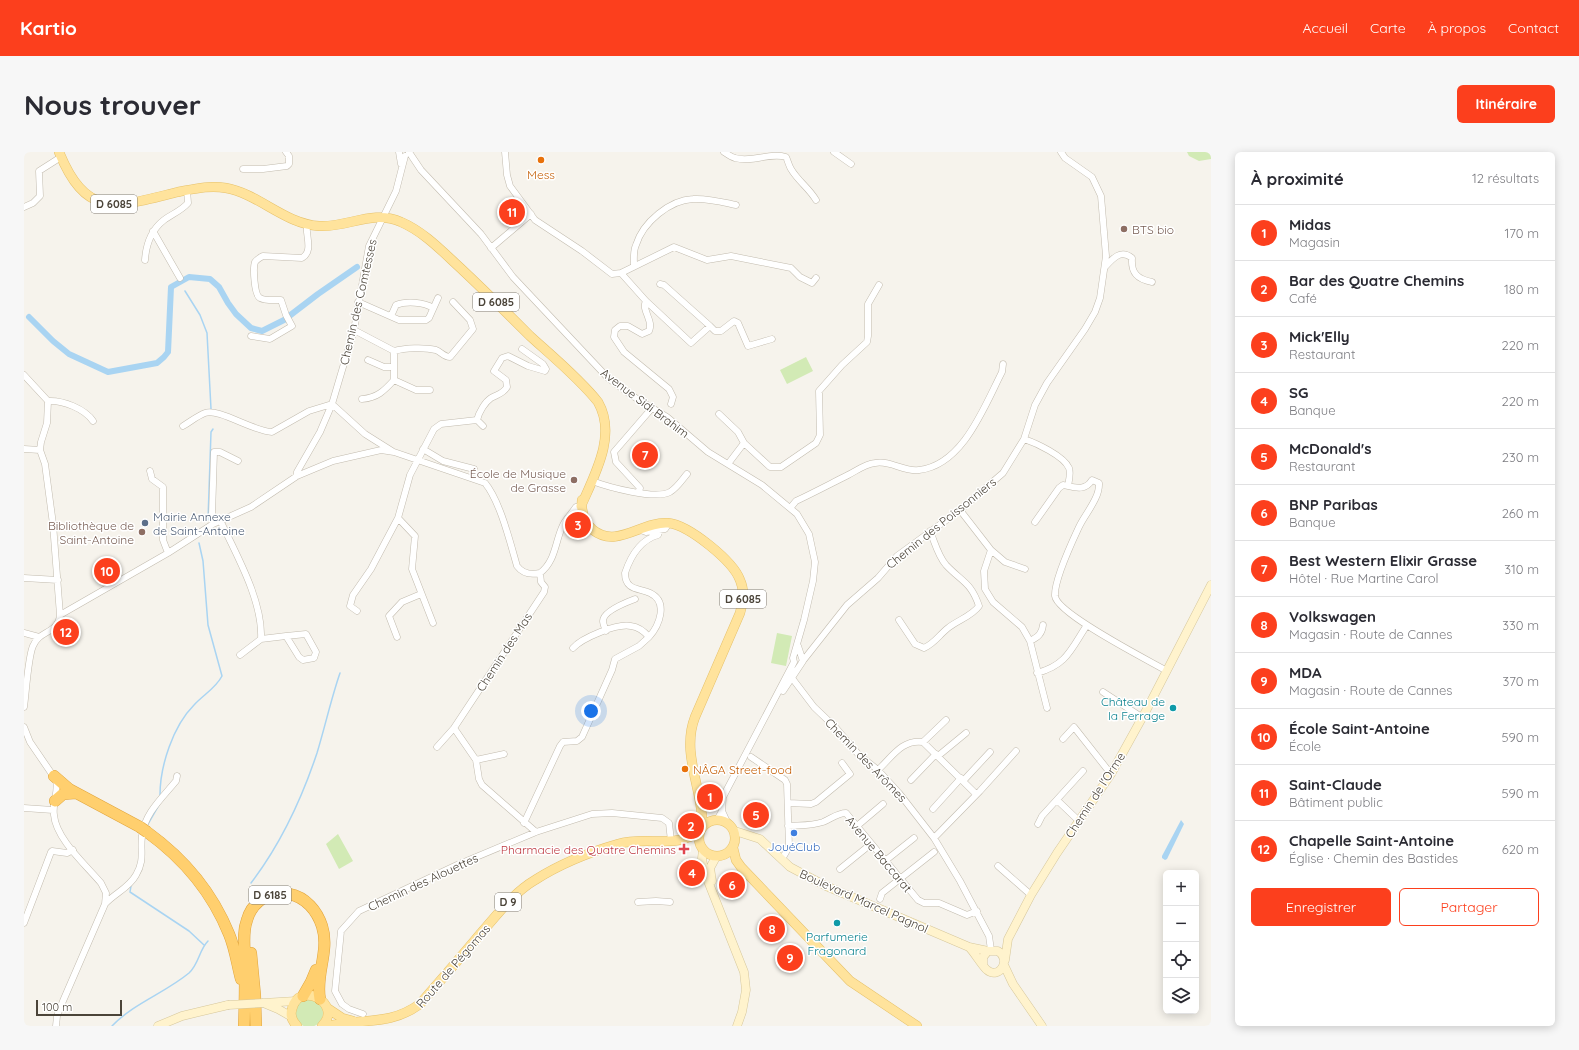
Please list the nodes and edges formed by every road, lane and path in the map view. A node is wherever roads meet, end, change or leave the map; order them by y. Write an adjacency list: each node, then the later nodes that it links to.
1 (286, 152): 10 (street)
2 (505, 152): 17 (street)
3 (724, 152): 14 (street)
4 (834, 152): 9 (street)
5 (1061, 152): 24 (street, Chemin des Poissonniers)
6 (60, 154): 13 (main road, D 6085); 16 (street)
7 (405, 154): 8 (street, Avenue Sidi Brahim); 11 (street, Avenue Sidi Brahim); 12 (street)
8 (412, 162): 11 (street, Avenue Sidi Brahim); 12 (street)
9 (851, 164)
10 (243, 169)
11 (422, 170): 21 (street, Avenue Sidi Brahim)
12 (399, 183): 18 (street, Chemin des Comtesses)
13 (187, 190): 19 (main road, D 6085); 20 (street)
14 (816, 200)
15 (736, 205): 23 (street)
16 (24, 207)
17 (531, 214): 21 (street); 25 (street)
18 (383, 216): 19 (main road, D 6085); 33 (street, Chemin des Comtesses); 48 (main road, D 6085)
19 (307, 224): 39 (street)
20 (153, 231): 22 (street); 26 (street)
21 (491, 248): 54 (street, Avenue Sidi Brahim)
22 (145, 260)
23 (634, 266): 25 (street); 27 (street)
24 (1105, 267): 28 (street); 60 (street, Chemin des Poissonniers)
25 (621, 273): 32 (street)
26 (180, 278)
27 (816, 278)
28 (1152, 282)
29 (660, 284): 37 (street)
30 (879, 285): 61 (street)
31 (438, 298): 35 (street)
32 (646, 301): 37 (street); 53 (street)
33 (358, 302): 36 (street); 38 (street, Chemin des Comtesses)
34 (453, 302): 42 (street)
35 (433, 308): 36 (street); 36 (street)
36 (391, 316)
37 (710, 326): 40 (street)
38 (354, 330): 42 (street); 52 (street, Chemin des Comtesses)
39 (251, 336)
40 (772, 339)
41 (522, 349): 56 (street)
42 (394, 351): 45 (street)
43 (368, 360): 45 (street)
44 (1003, 364): 78 (street)
45 (394, 367): 47 (street)
46 (24, 375): 51 (street)
47 (394, 380): 49 (street); 50 (street)
48 (586, 389): 64 (main road, D 6085); 74 (main road, D 6085)
49 (430, 390)
50 (362, 399)
51 (48, 401): 57 (street); 65 (street)
52 (332, 404): 58 (street); 66 (street); 73 (street, Chemin des Comtesses)
53 (671, 404)
54 (652, 408): 69 (street, Avenue Sidi Brahim); 76 (street)
55 (719, 414): 61 (street)
56 (477, 420): 59 (street); 63 (street)
57 (93, 421)
58 (183, 426)
59 (483, 426)
60 (1024, 440): 75 (street); 79 (street, Chemin des Poissonniers)
61 (744, 443): 69 (street)
62 (24, 449): 65 (street)
63 (423, 449): 68 (street); 70 (street)
64 (598, 449): 74 (main road); 77 (main road, D 6085)
65 (40, 450): 92 (street)
66 (394, 452): 68 (street); 73 (street)
67 (238, 461): 81 (street)
68 (417, 461): 80 (street); 90 (street)
69 (728, 464): 78 (street, Avenue Sidi Brahim)
70 (474, 468)
71 (150, 471): 88 (street)
72 (687, 474): 76 (street)
73 (297, 476): 81 (street)
74 (592, 481): 76 (street); 77 (main road, D 6085)
75 (1068, 486): 82 (street); 101 (street)
76 (639, 492)
77 (581, 506): 84 (main road, D 6085); 90 (street)
78 (791, 507): 113 (street, Avenue Sidi Brahim)
79 (960, 510): 86 (street, Chemin des Poissonniers); 87 (street)
80 (398, 518): 94 (street); 96 (street)
81 (217, 521): 88 (street); 108 (street)
82 (1035, 522)
83 (669, 523): 84 (main road, D 6085); 85 (street); 151 (main road, D 6085)
84 (637, 528): 85 (street)
85 (660, 529): 107 (street)
86 (930, 531): 98 (street); 111 (street, Chemin des Poissonniers)
87 (991, 550): 89 (street); 109 (street)
88 (168, 553): 97 (street)
89 (1025, 569)
90 (540, 573): 125 (street, Chemin des Mas)
91 (24, 578): 92 (street)
92 (58, 580): 97 (street)
93 (1211, 585): 115 (street, Chemin de l'Orme)
94 (421, 594): 99 (street); 106 (street)
95 (635, 599): 102 (street)
96 (357, 611)
97 (60, 615): 105 (street)
98 (899, 620)
99 (434, 623)
100 (1043, 625): 109 (street)
101 (1087, 625): 115 (street); 116 (street)
102 (606, 631): 107 (street); 110 (street)
103 (24, 633): 105 (street)
104 (286, 636): 104 (street); 108 (street)
105 (39, 637): 120 (street)
106 (397, 637)
107 (649, 637): 157 (street)
108 (261, 639): 112 (street)
109 (1030, 641): 116 (street)
110 (573, 648)
111 (812, 650): 113 (street, Chemin des Poissonniers); 114 (street, Chemin des Poissonniers)
112 (240, 655)
113 (798, 655): 114 (street); 114 (street, Avenue Sidi Brahim)
114 (797, 663): 117 (street); 119 (street)
115 (1167, 671): 122 (street, Chemin de l'Orme)
116 (1037, 673): 121 (street)
117 (792, 678): 119 (street); 137 (street, Chemin des Arômes)
118 (1103, 692): 122 (street)
119 (775, 702): 153 (street)
120 (24, 707)
121 (1047, 708)
122 (1143, 718): 139 (street, Chemin de l'Orme)
123 (946, 720): 128 (street)
124 (24, 727): 140 (street)
125 (454, 728): 129 (street, Chemin des Mas); 135 (street)
126 (966, 733): 133 (street)
127 (1063, 739): 139 (street)
128 (923, 742): 133 (street); 137 (street)
129 (437, 747)
130 (1016, 751): 145 (street)
131 (990, 752): 142 (street)
132 (504, 754): 135 (street)
133 (937, 755): 142 (street); 143 (street)
134 (751, 757): 147 (street)
135 (476, 760): 157 (street)
136 (842, 763): 147 (street)
137 (878, 770): 167 (street, Chemin des Arômes)
138 (1083, 770): 146 (street)
139 (1111, 774): 155 (street, Chemin de l'Orme)
140 (54, 776): 144 (highway, D 6185); 149 (street)
141 (177, 776): 186 (street)
142 (963, 779): 145 (street); 152 (street)
143 (911, 780)
144 (76, 793): 149 (highway); 198 (highway, D 6185)
145 (976, 794): 167 (street)
146 (1057, 800): 155 (street); 158 (street)
147 (788, 803): 159 (street)
148 (883, 804): 160 (street)
149 (54, 805): 150 (street); 172 (street)
150 (24, 808)
151 (701, 808): 154 (main road); 161 (main road, D 6085)
152 (933, 809)
153 (722, 811): 154 (street); 156 (street)
154 (716, 820): 156 (main road); 161 (main road)
155 (1079, 821): 181 (street, Chemin de l'Orme)
156 (727, 822): 162 (main road)
157 (524, 823): 163 (street)
158 (1038, 824)
159 (788, 826): 160 (street, Avenue Baccarat); 176 (street)
160 (857, 826): 170 (street, Avenue Baccarat)
161 (702, 829): 165 (main road, D 9); 171 (main road)
162 (735, 831): 164 (street, Boulevard Marcel Pagnol); 169 (main road)
163 (536, 832): 168 (street); 203 (street, Chemin des Alouettes)
164 (745, 835): 169 (street); 176 (street, Boulevard Marcel Pagnol)
165 (690, 838): 168 (main road, Route de Pégomas / D 9); 171 (main road)
166 (914, 838): 177 (street)
167 (934, 838): 187 (street, Chemin des Arômes)
168 (671, 840): 203 (main road, Route de Pégomas / D 9)
169 (734, 844): 174 (main road); 175 (main road)
170 (871, 844): 177 (street, Avenue Baccarat); 179 (street)
171 (701, 847): 174 (main road); 182 (street)
172 (73, 850): 186 (street); 190 (street)
173 (934, 852): 180 (street)
174 (720, 856): 175 (main road); 182 (street)
175 (736, 860): 212 (main road)
176 (782, 860): 192 (street, Boulevard Marcel Pagnol)
177 (885, 861): 180 (street, Avenue Baccarat)
178 (998, 866): 181 (street)
179 (840, 869)
180 (900, 879): 183 (street); 188 (street, Avenue Baccarat)
181 (1031, 895): 191 (street, Chemin de l'Orme)
182 (715, 898): 211 (street)
183 (880, 899)
184 (638, 902): 185 (street)
185 (670, 902)
186 (105, 904): 204 (street)
187 (977, 911): 188 (street); 193 (street, Chemin des Arômes)
188 (967, 915): 189 (street)
189 (969, 922)
190 (24, 924)
191 (1008, 939): 193 (street, Chemin de l'Orme); 194 (street, Chemin de l'Orme)
192 (969, 947): 193 (street, Boulevard Marcel Pagnol); 195 (street, Boulevard Marcel Pagnol)
193 (991, 951): 194 (street); 195 (street)
194 (1004, 962): 196 (street); 197 (street)
195 (983, 965): 196 (street)
196 (991, 972): 197 (street)
197 (1013, 984): 213 (street)
198 (245, 993): 201 (highway, D 6185); 206 (highway, D 6185)
199 (299, 999): 200 (street); 201 (main road); 202 (main road); 207 (highway)
200 (263, 1003): 202 (street); 205 (street, bridge)
201 (324, 1003): 203 (main road, D 9); 209 (main road)
202 (292, 1017): 208 (main road)
203 (362, 1019): 210 (main road, D 9)
204 (56, 1026)
205 (158, 1026)
206 (244, 1026)
207 (256, 1026)
208 (297, 1026)
209 (322, 1026)
210 (328, 1026)
211 (737, 1026)
212 (917, 1026)
213 (1042, 1026)

